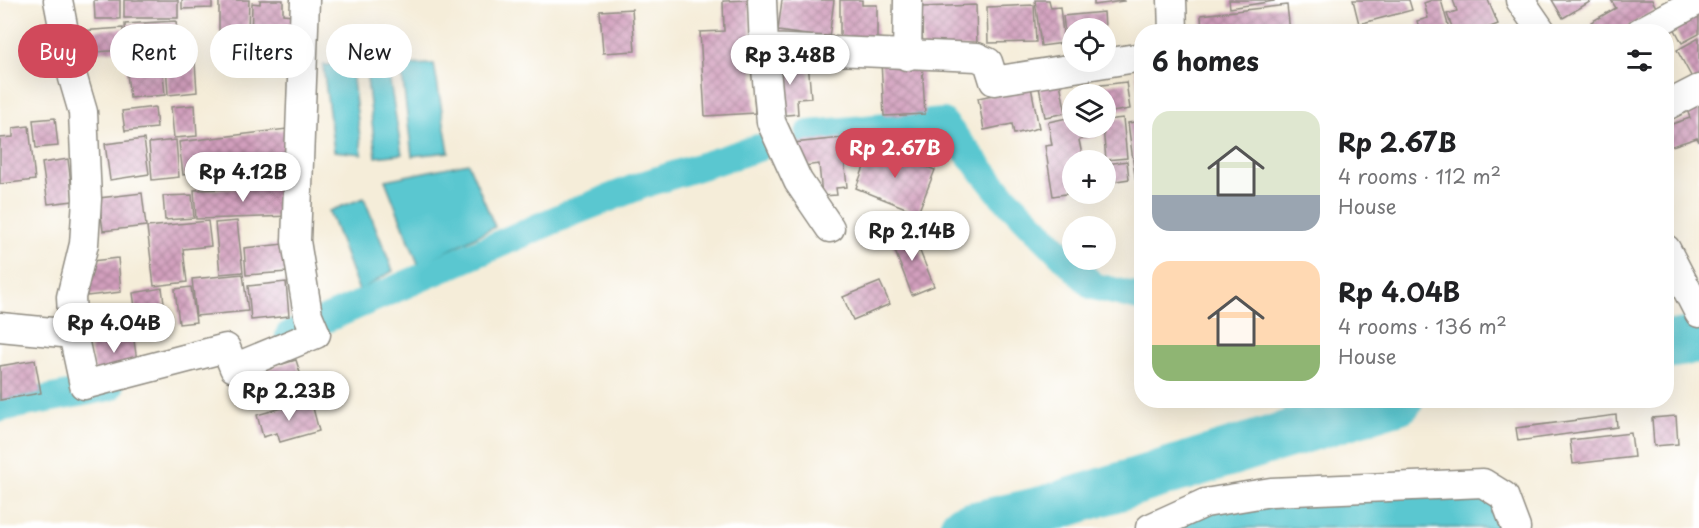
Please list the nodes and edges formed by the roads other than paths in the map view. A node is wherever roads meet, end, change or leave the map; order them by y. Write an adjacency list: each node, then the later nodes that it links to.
1 (58, 0): 20 (street)
2 (305, 0): 20 (street)
3 (762, 0): 11 (street)
4 (908, 0): 12 (street)
5 (1172, 0): 8 (street)
6 (1520, 0): 9 (street)
7 (1699, 0): 10 (street)
8 (1173, 24)
9 (1536, 24)
10 (1655, 24)
11 (764, 48): 12 (street); 16 (street)
12 (907, 56): 13 (street)
13 (1134, 58)
14 (1699, 89): 15 (street)
15 (1674, 102)
16 (830, 228)
17 (1674, 265): 18 (street)
18 (1699, 313)
19 (0, 327): 20 (street)
20 (73, 334)
21 (1150, 528): 22 (street)
22 (1516, 528)

